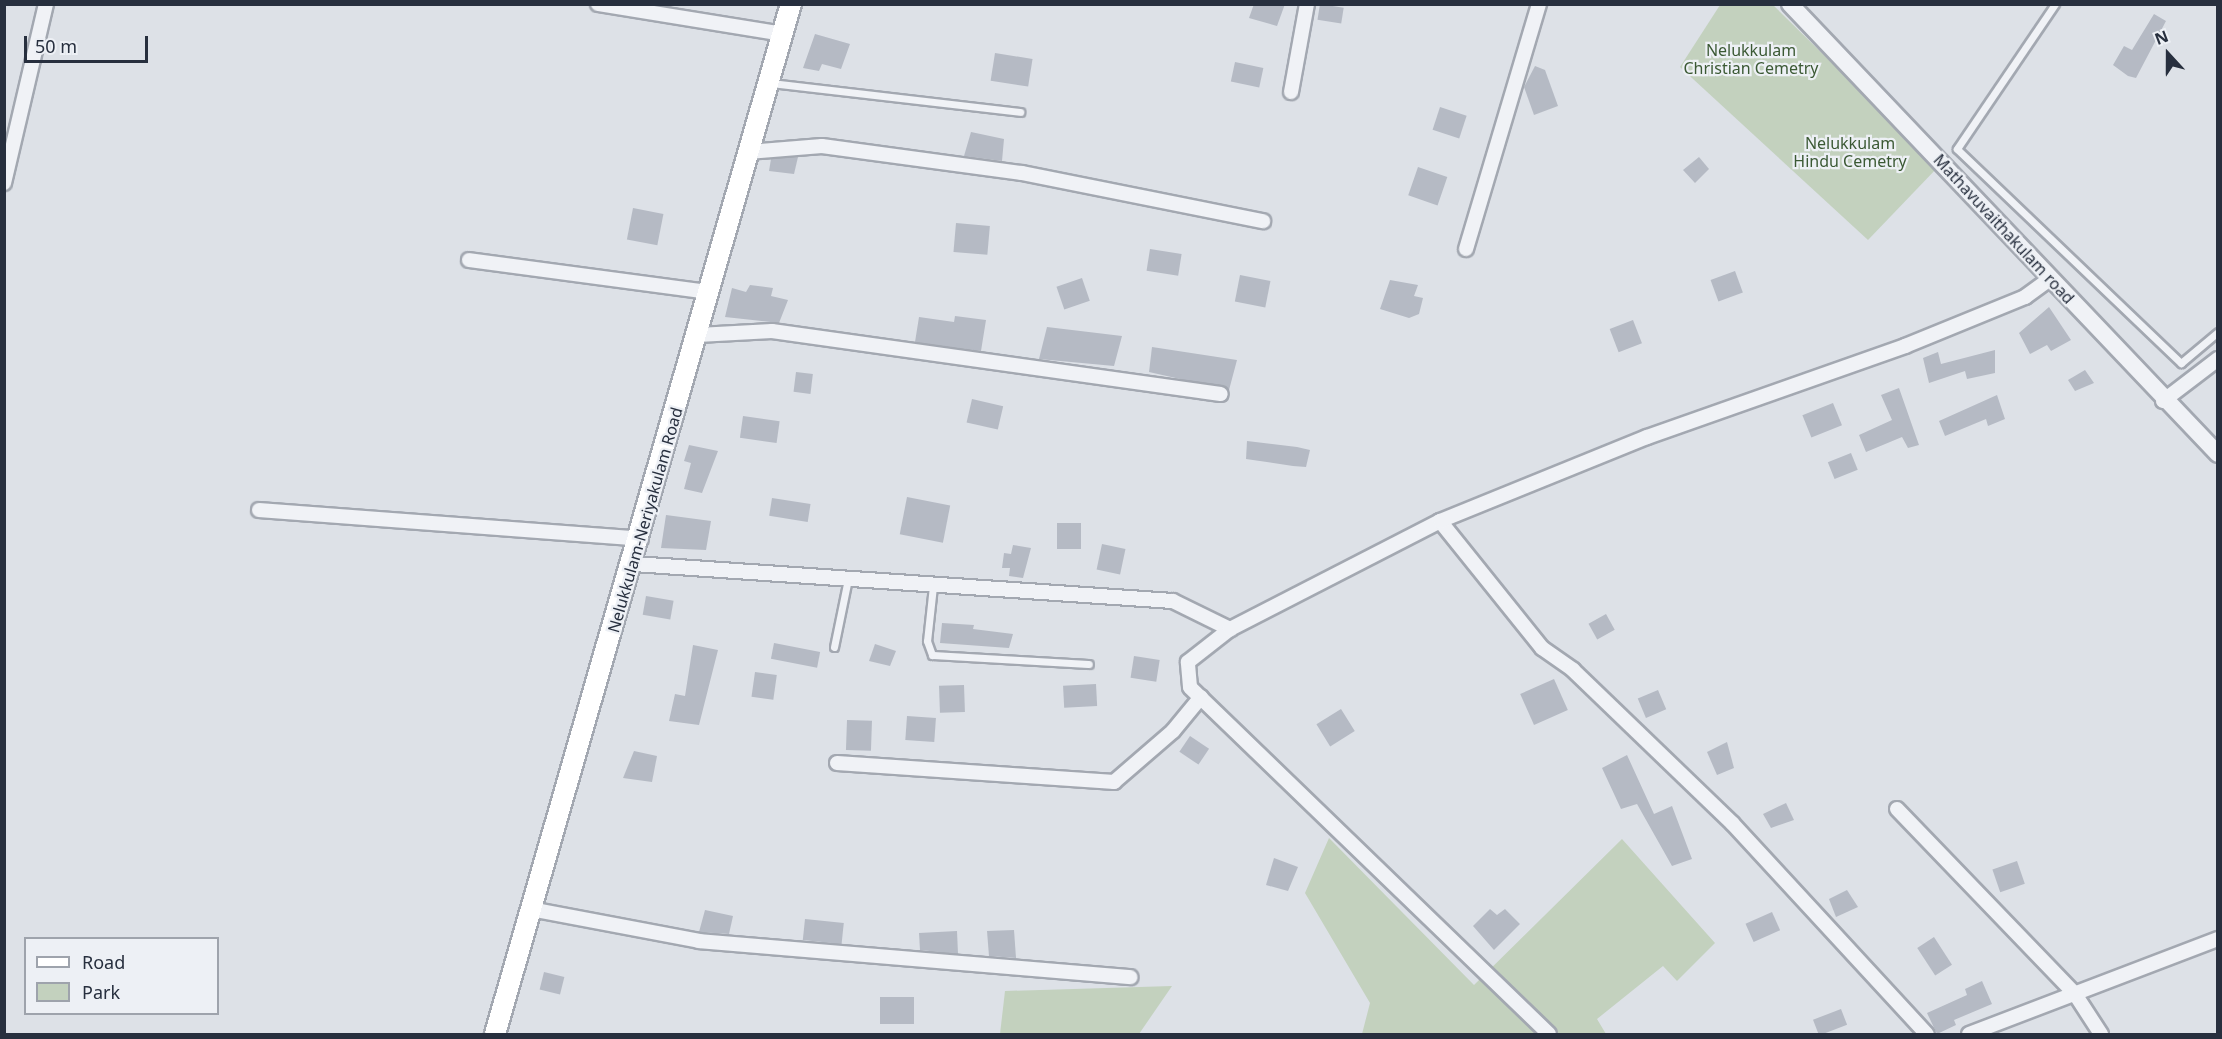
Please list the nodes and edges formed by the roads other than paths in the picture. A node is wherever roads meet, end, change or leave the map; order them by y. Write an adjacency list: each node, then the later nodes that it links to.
1 (46, 4): 13 (street)
2 (598, 4): 8 (street)
3 (791, 4): 8 (main road, Nelukkulam-Neriyakulam Road)
4 (1307, 4): 10 (street)
5 (1539, 4): 15 (street)
6 (1790, 4): 17 (street, Mathavuvaithakulam road)
7 (2055, 4): 19 (lane)
8 (783, 34): 9 (main road, Nelukkulam-Neriyakulam Road)
9 (770, 83): 11 (lane); 12 (main road, Nelukkulam-Neriyakulam Road)
10 (1291, 92)
11 (1020, 112)
12 (748, 152): 14 (street); 18 (main road, Nelukkulam-Neriyakulam Road)
13 (4, 183)
14 (1263, 221)
15 (1466, 249)
16 (469, 260): 18 (street)
17 (2050, 279): 23 (street, Mathavuvaithakulam road); 26 (street)
18 (710, 292): 20 (main road, Nelukkulam-Neriyakulam Road)
19 (2217, 332)
20 (698, 335): 22 (street); 27 (main road, Nelukkulam-Neriyakulam Road)
21 (2217, 359): 23 (street)
22 (1221, 394)
23 (2163, 401): 24 (street, Mathavuvaithakulam road)
24 (2217, 454)
25 (259, 510): 27 (street)
26 (1440, 521): 31 (street); 43 (street)
27 (641, 539): 28 (main road, Nelukkulam-Neriyakulam Road)
28 (634, 564): 29 (street); 37 (main road, Nelukkulam-Neriyakulam Road)
29 (848, 578): 30 (street); 32 (lane)
30 (933, 586): 31 (street); 33 (lane)
31 (1230, 629): 34 (street)
32 (834, 647)
33 (1089, 664)
34 (1201, 697): 35 (street); 42 (street)
35 (837, 763)
36 (1897, 809): 40 (street)
37 (530, 909): 39 (street); 41 (main road, Nelukkulam-Neriyakulam Road)
38 (2217, 939): 40 (street)
39 (1131, 977)
40 (2075, 994): 44 (street); 45 (street)
41 (495, 1035)
42 (1549, 1035)
43 (1927, 1035)
44 (1969, 1035)
45 (2100, 1035)

